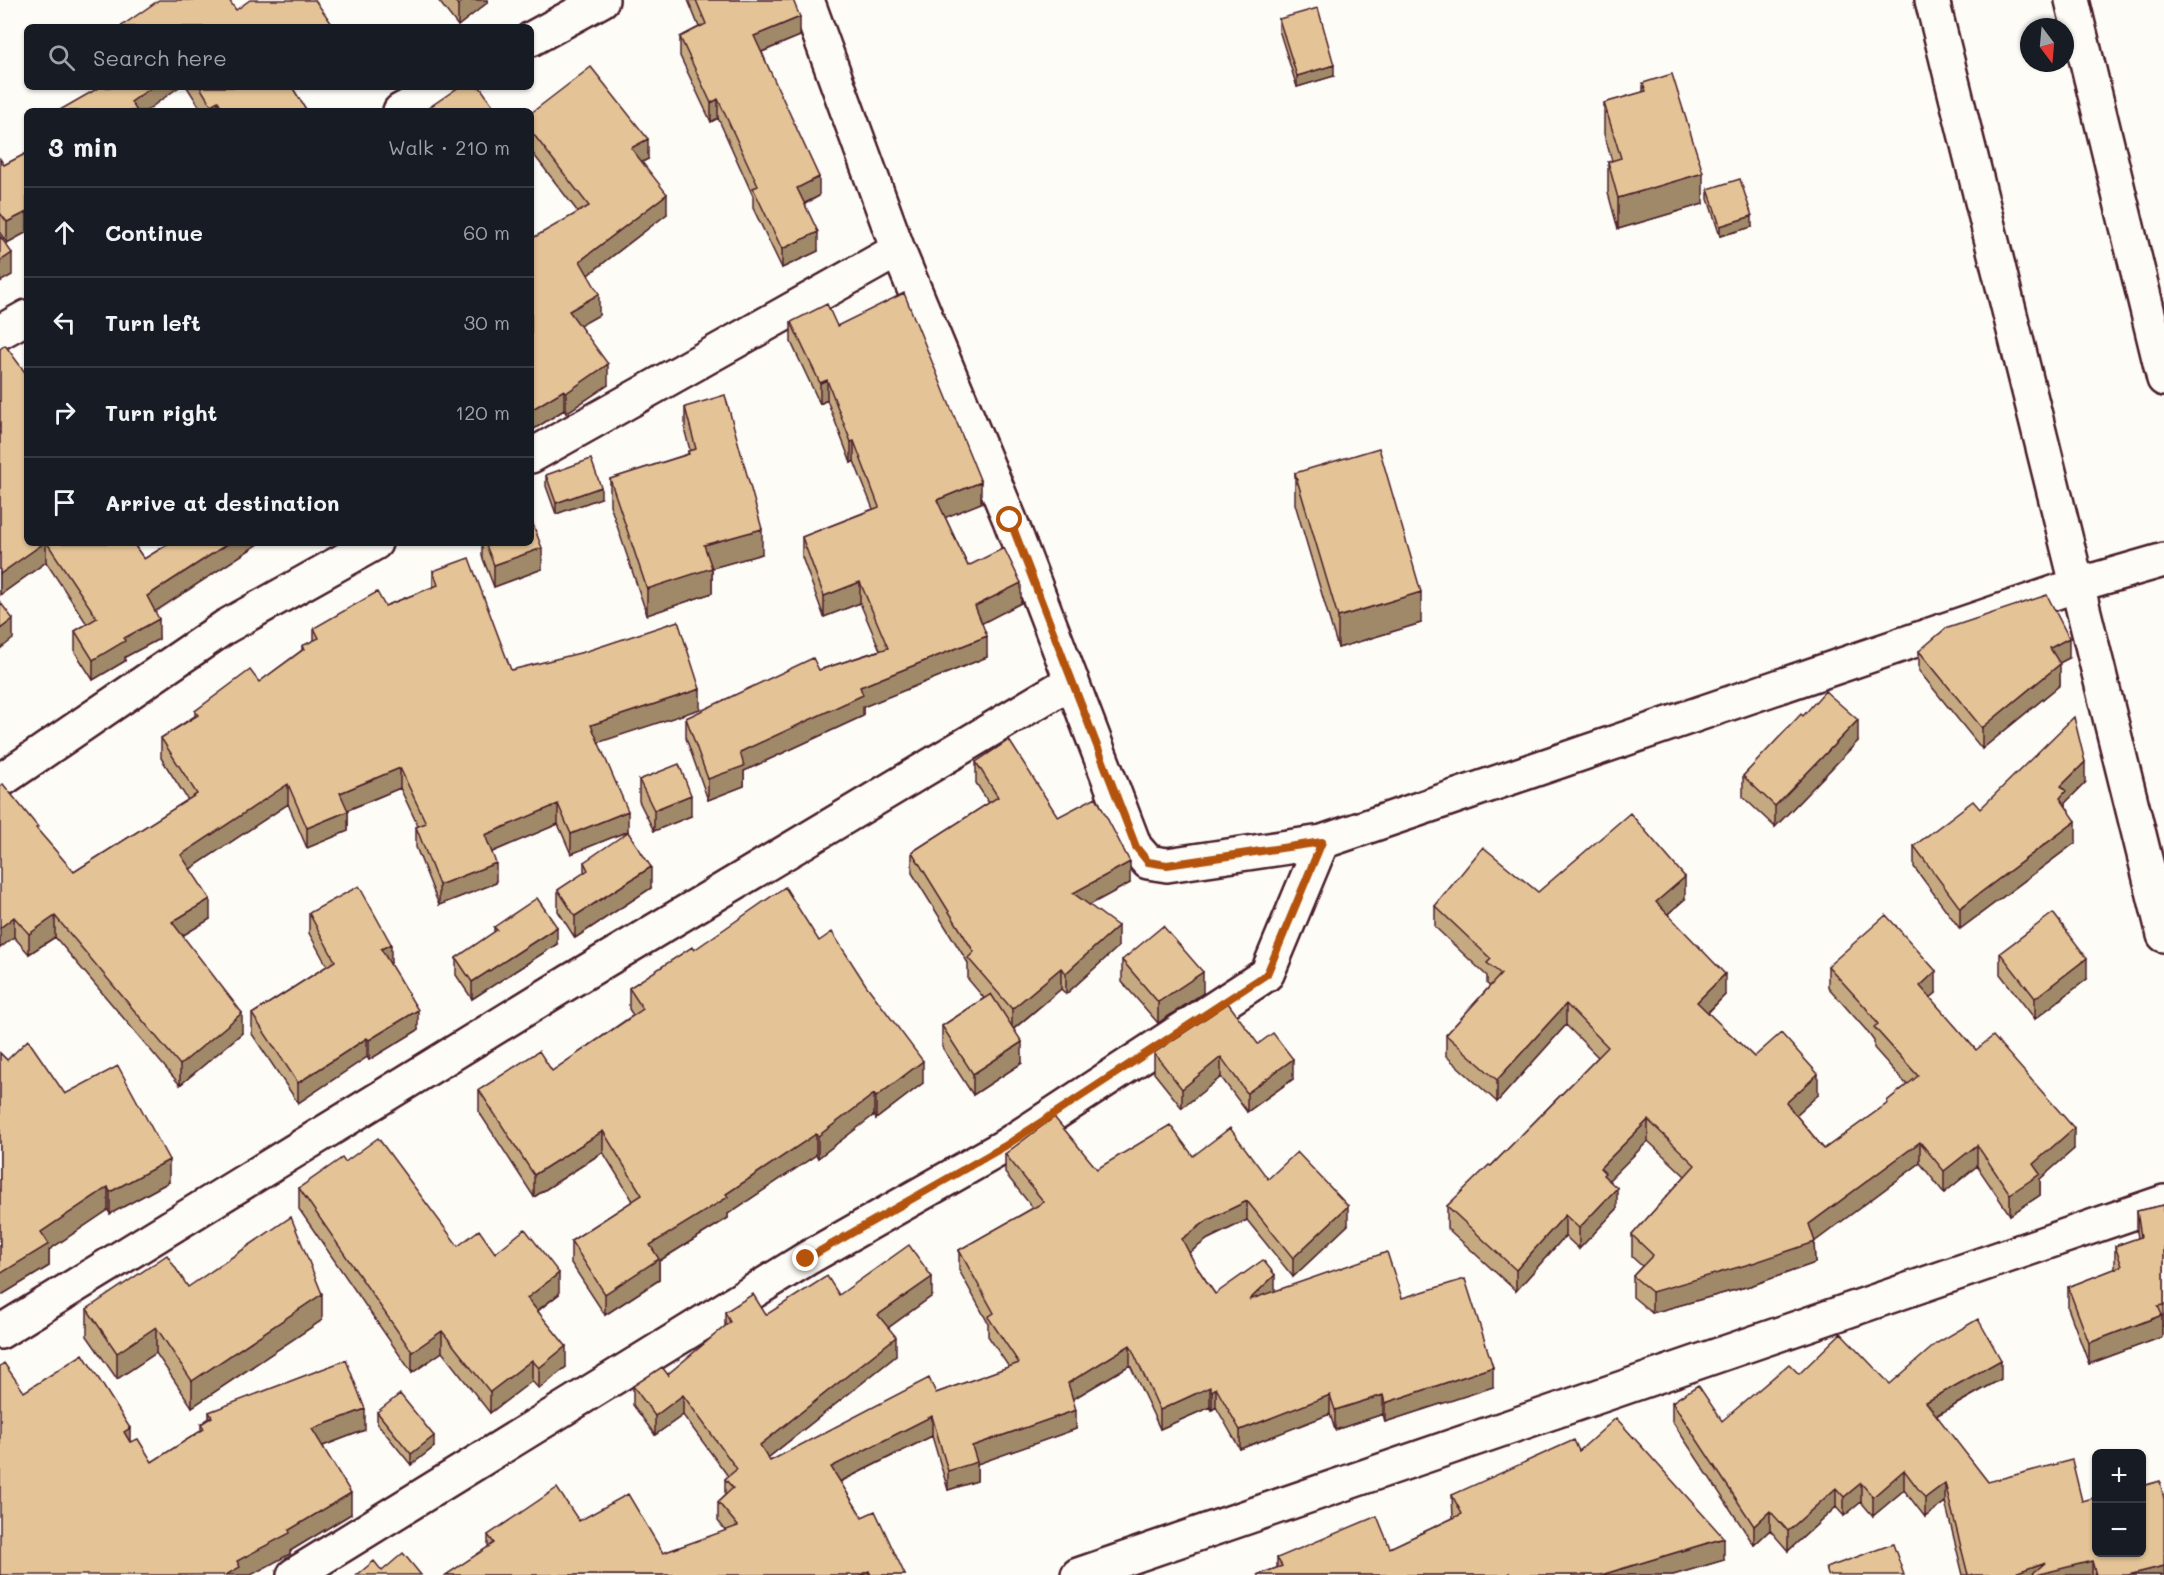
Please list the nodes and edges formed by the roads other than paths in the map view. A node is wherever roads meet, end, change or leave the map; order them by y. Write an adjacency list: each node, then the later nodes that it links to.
1 (602, 0): 5 (street)
2 (807, 0): 8 (street)
3 (1932, 0): 15 (street)
4 (2072, 0): 11 (street)
5 (534, 37)
6 (438, 90): 7 (street)
7 (406, 108)
8 (898, 250): 12 (street); 16 (street)
9 (24, 319): 10 (street)
10 (0, 332)
11 (2164, 379)
12 (534, 454)
13 (370, 546): 17 (street)
14 (2164, 560): 15 (street)
15 (2077, 585): 18 (street); 19 (street)
16 (1072, 681): 18 (street); 21 (street)
17 (0, 781)
18 (1322, 842): 22 (street)
19 (2164, 935)
20 (2164, 1202): 23 (street)
21 (0, 1332)
22 (294, 1575)
23 (1078, 1575)

